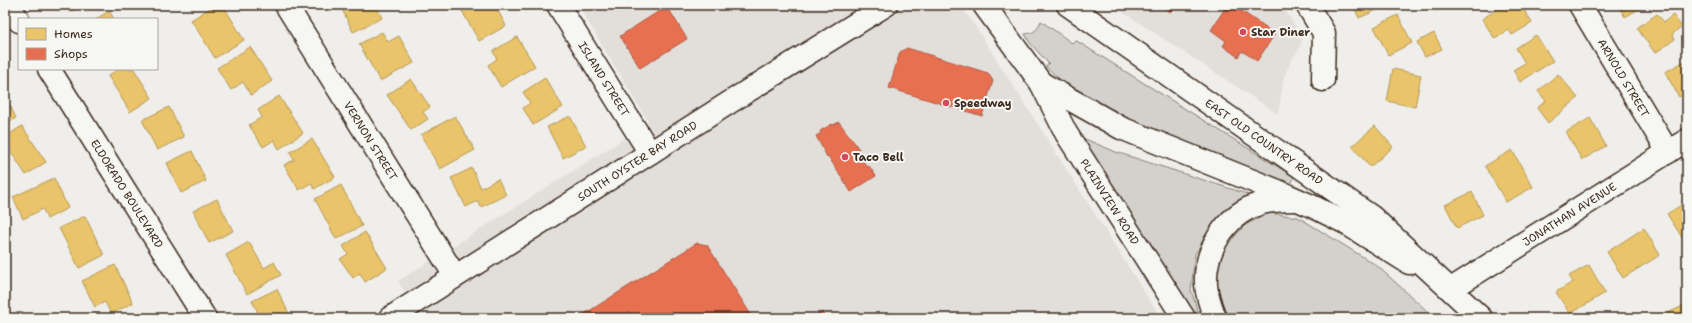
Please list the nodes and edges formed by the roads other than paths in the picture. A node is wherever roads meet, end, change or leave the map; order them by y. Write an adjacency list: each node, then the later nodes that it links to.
1 (9, 5): 9 (main road)
2 (286, 5): 17 (main road, VERNON STREET)
3 (558, 5): 15 (main road, ISLAND STREET)
4 (886, 5): 15 (main road, SOUTH OYSTER BAY ROAD)
5 (984, 5): 12 (main road)
6 (1068, 5): 18 (main road, EAST OLD COUNTRY ROAD)
7 (1307, 5): 11 (main road)
8 (1580, 5): 14 (main road, ARNOLD STREET)
9 (18, 19)
10 (50, 70): 19 (main road, ELDORADO BOULEVARD)
11 (1323, 80)
12 (1041, 83): 16 (main road, EAST OLD COUNTRY ROAD); 21 (main road, PLAINVIEW ROAD)
13 (1687, 140): 14 (main road, JONATHAN AVENUE)
14 (1668, 152): 18 (main road, JONATHAN AVENUE)
15 (650, 153): 17 (main road, SOUTH OYSTER BAY ROAD)
16 (1298, 200): 18 (main road, EAST OLD COUNTRY ROAD); 22 (main road)
17 (455, 276): 20 (main road, SOUTH OYSTER BAY ROAD)
18 (1451, 289): 23 (main road, EAST OLD COUNTRY ROAD)
19 (205, 318)
20 (390, 318)
21 (1184, 318)
22 (1215, 318)
23 (1481, 318)

